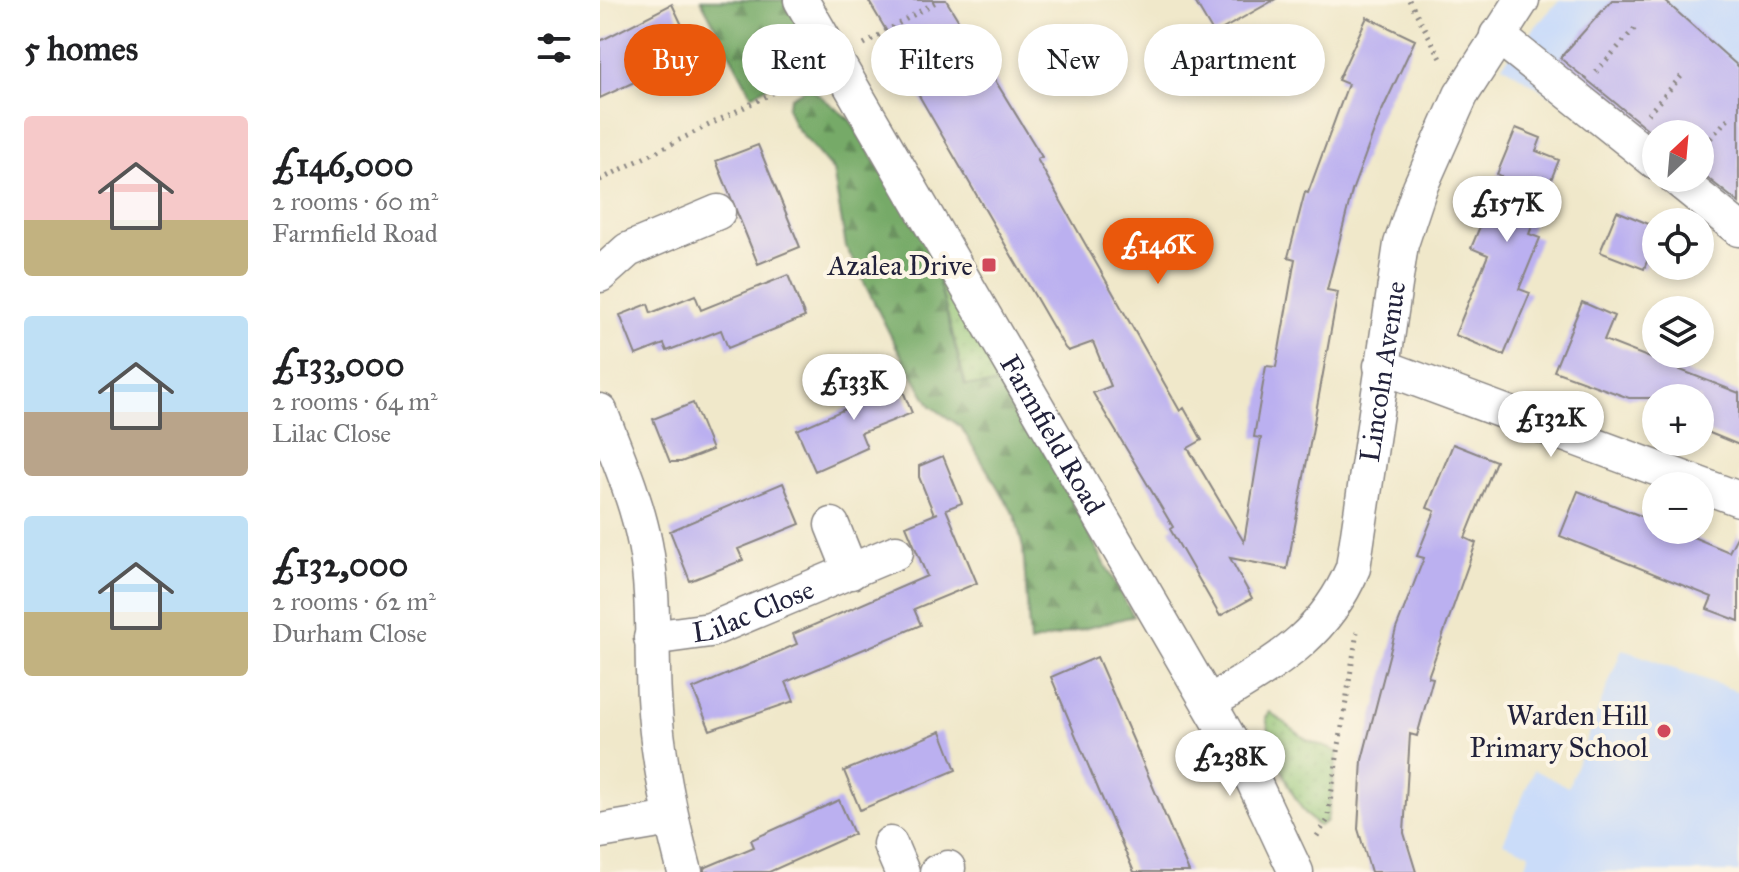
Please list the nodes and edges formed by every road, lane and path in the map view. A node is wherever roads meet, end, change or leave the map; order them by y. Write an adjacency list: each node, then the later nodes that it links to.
1 (801, 0): 5 (street, Farmfield Road)
2 (939, 0): 8 (path)
3 (1409, 0): 11 (path)
4 (1522, 0): 7 (street, Lincoln Avenue)
5 (815, 24)
6 (1635, 28): 13 (path)
7 (1497, 35): 11 (street, Lincoln Avenue); 13 (street)
8 (855, 50)
9 (1685, 72): 16 (path)
10 (855, 94): 32 (street, Farmfield Road)
11 (1461, 95): 23 (street, Lincoln Avenue)
12 (767, 96): 18 (path)
13 (1575, 97): 16 (street)
14 (1732, 114): 15 (path)
15 (1714, 134)
16 (1627, 139): 17 (street)
17 (1642, 151)
18 (600, 180)
19 (1693, 192): 21 (street)
20 (718, 212): 22 (street)
21 (1739, 229)
22 (600, 275)
23 (1381, 366): 26 (street); 30 (street, Lincoln Avenue)
24 (600, 411): 25 (street)
25 (612, 476): 31 (street)
26 (1739, 499)
27 (832, 525): 29 (street, Lilac Close)
28 (896, 552): 29 (street, Lilac Close)
29 (851, 572): 31 (street, Lilac Close)
30 (1342, 593): 32 (street, Lincoln Avenue); 35 (path)
31 (651, 638): 33 (street)
32 (1209, 703): 35 (street, Farmfield Road)
33 (671, 819): 34 (street); 36 (street)
34 (600, 831)
35 (1292, 862)
36 (685, 872)

